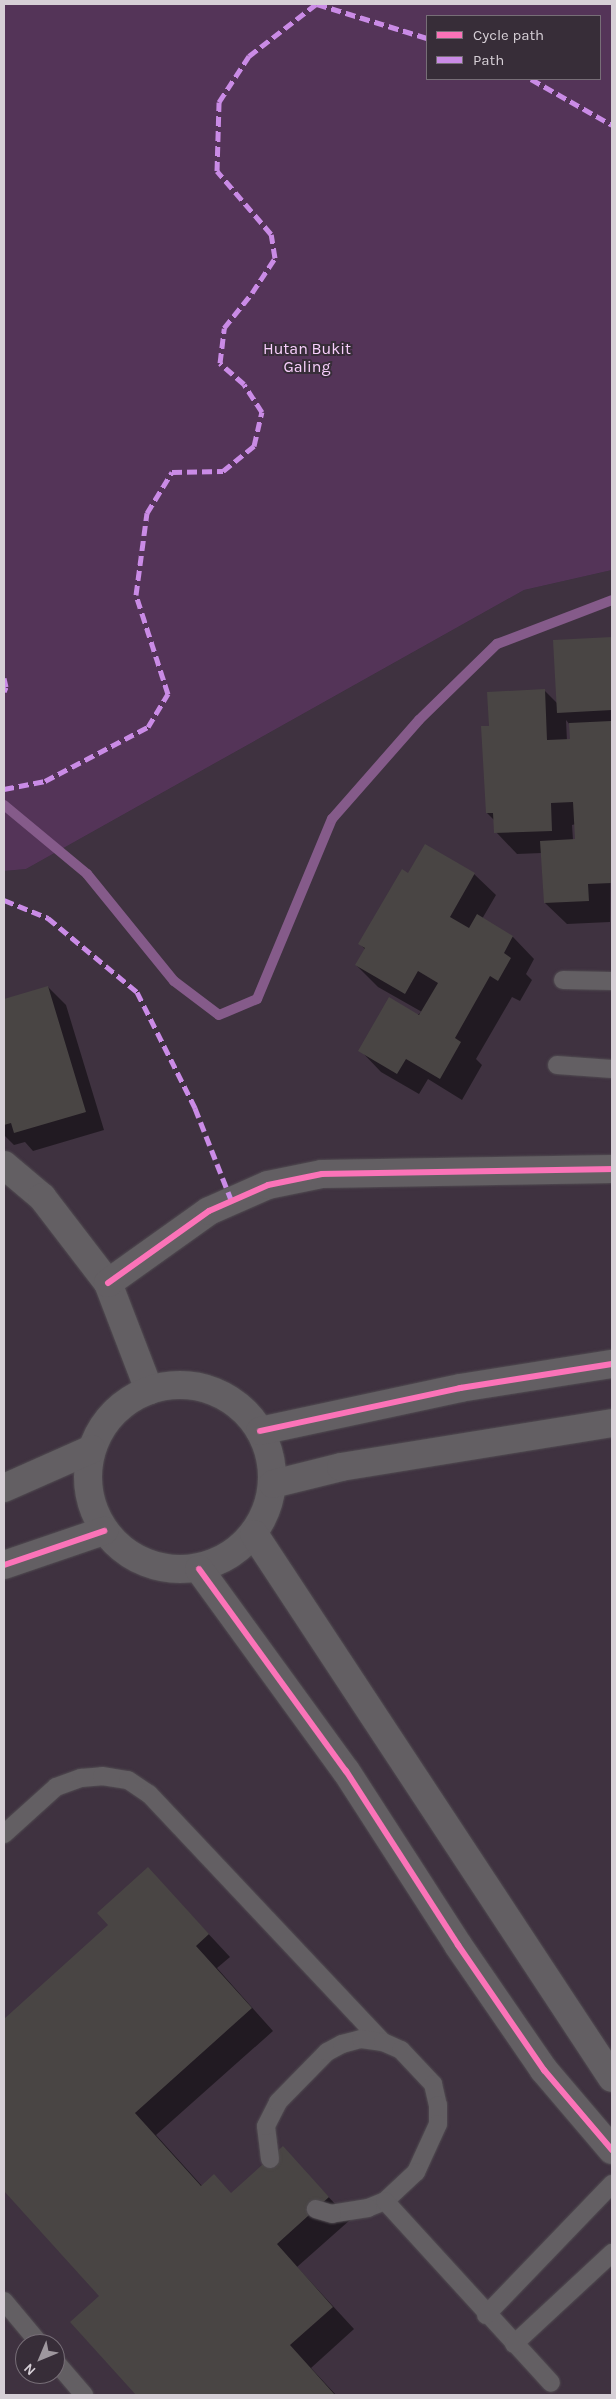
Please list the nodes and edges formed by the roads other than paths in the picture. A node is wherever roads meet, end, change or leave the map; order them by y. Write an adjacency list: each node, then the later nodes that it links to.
1 (564, 980): 2 (lane)
2 (612, 981)
3 (557, 1065): 4 (lane)
4 (612, 1069)
5 (4, 1165): 7 (street)
6 (612, 1170): 7 (street)
7 (108, 1283): 9 (street)
8 (612, 1364): 11 (street)
9 (149, 1390): 11 (street); 12 (street)
10 (612, 1423): 13 (street)
11 (260, 1431): 13 (street)
12 (92, 1449): 14 (street); 15 (street)
13 (273, 1484): 16 (street)
14 (4, 1488)
15 (104, 1531): 17 (street); 18 (street)
16 (254, 1534): 18 (street); 21 (street)
17 (4, 1565)
18 (199, 1569): 22 (street)
19 (4, 1834): 20 (lane)
20 (383, 2042): 23 (lane); 25 (lane)
21 (612, 2078)
22 (612, 2150)
23 (270, 2159)
24 (612, 2184): 29 (lane)
25 (385, 2201): 26 (lane); 29 (lane)
26 (316, 2209)
27 (612, 2253): 31 (lane)
28 (4, 2301): 30 (lane)
29 (486, 2315): 31 (lane)
30 (32, 2334)
31 (514, 2344): 33 (lane)
32 (65, 2373): 34 (lane)
33 (551, 2383)
34 (84, 2395)

